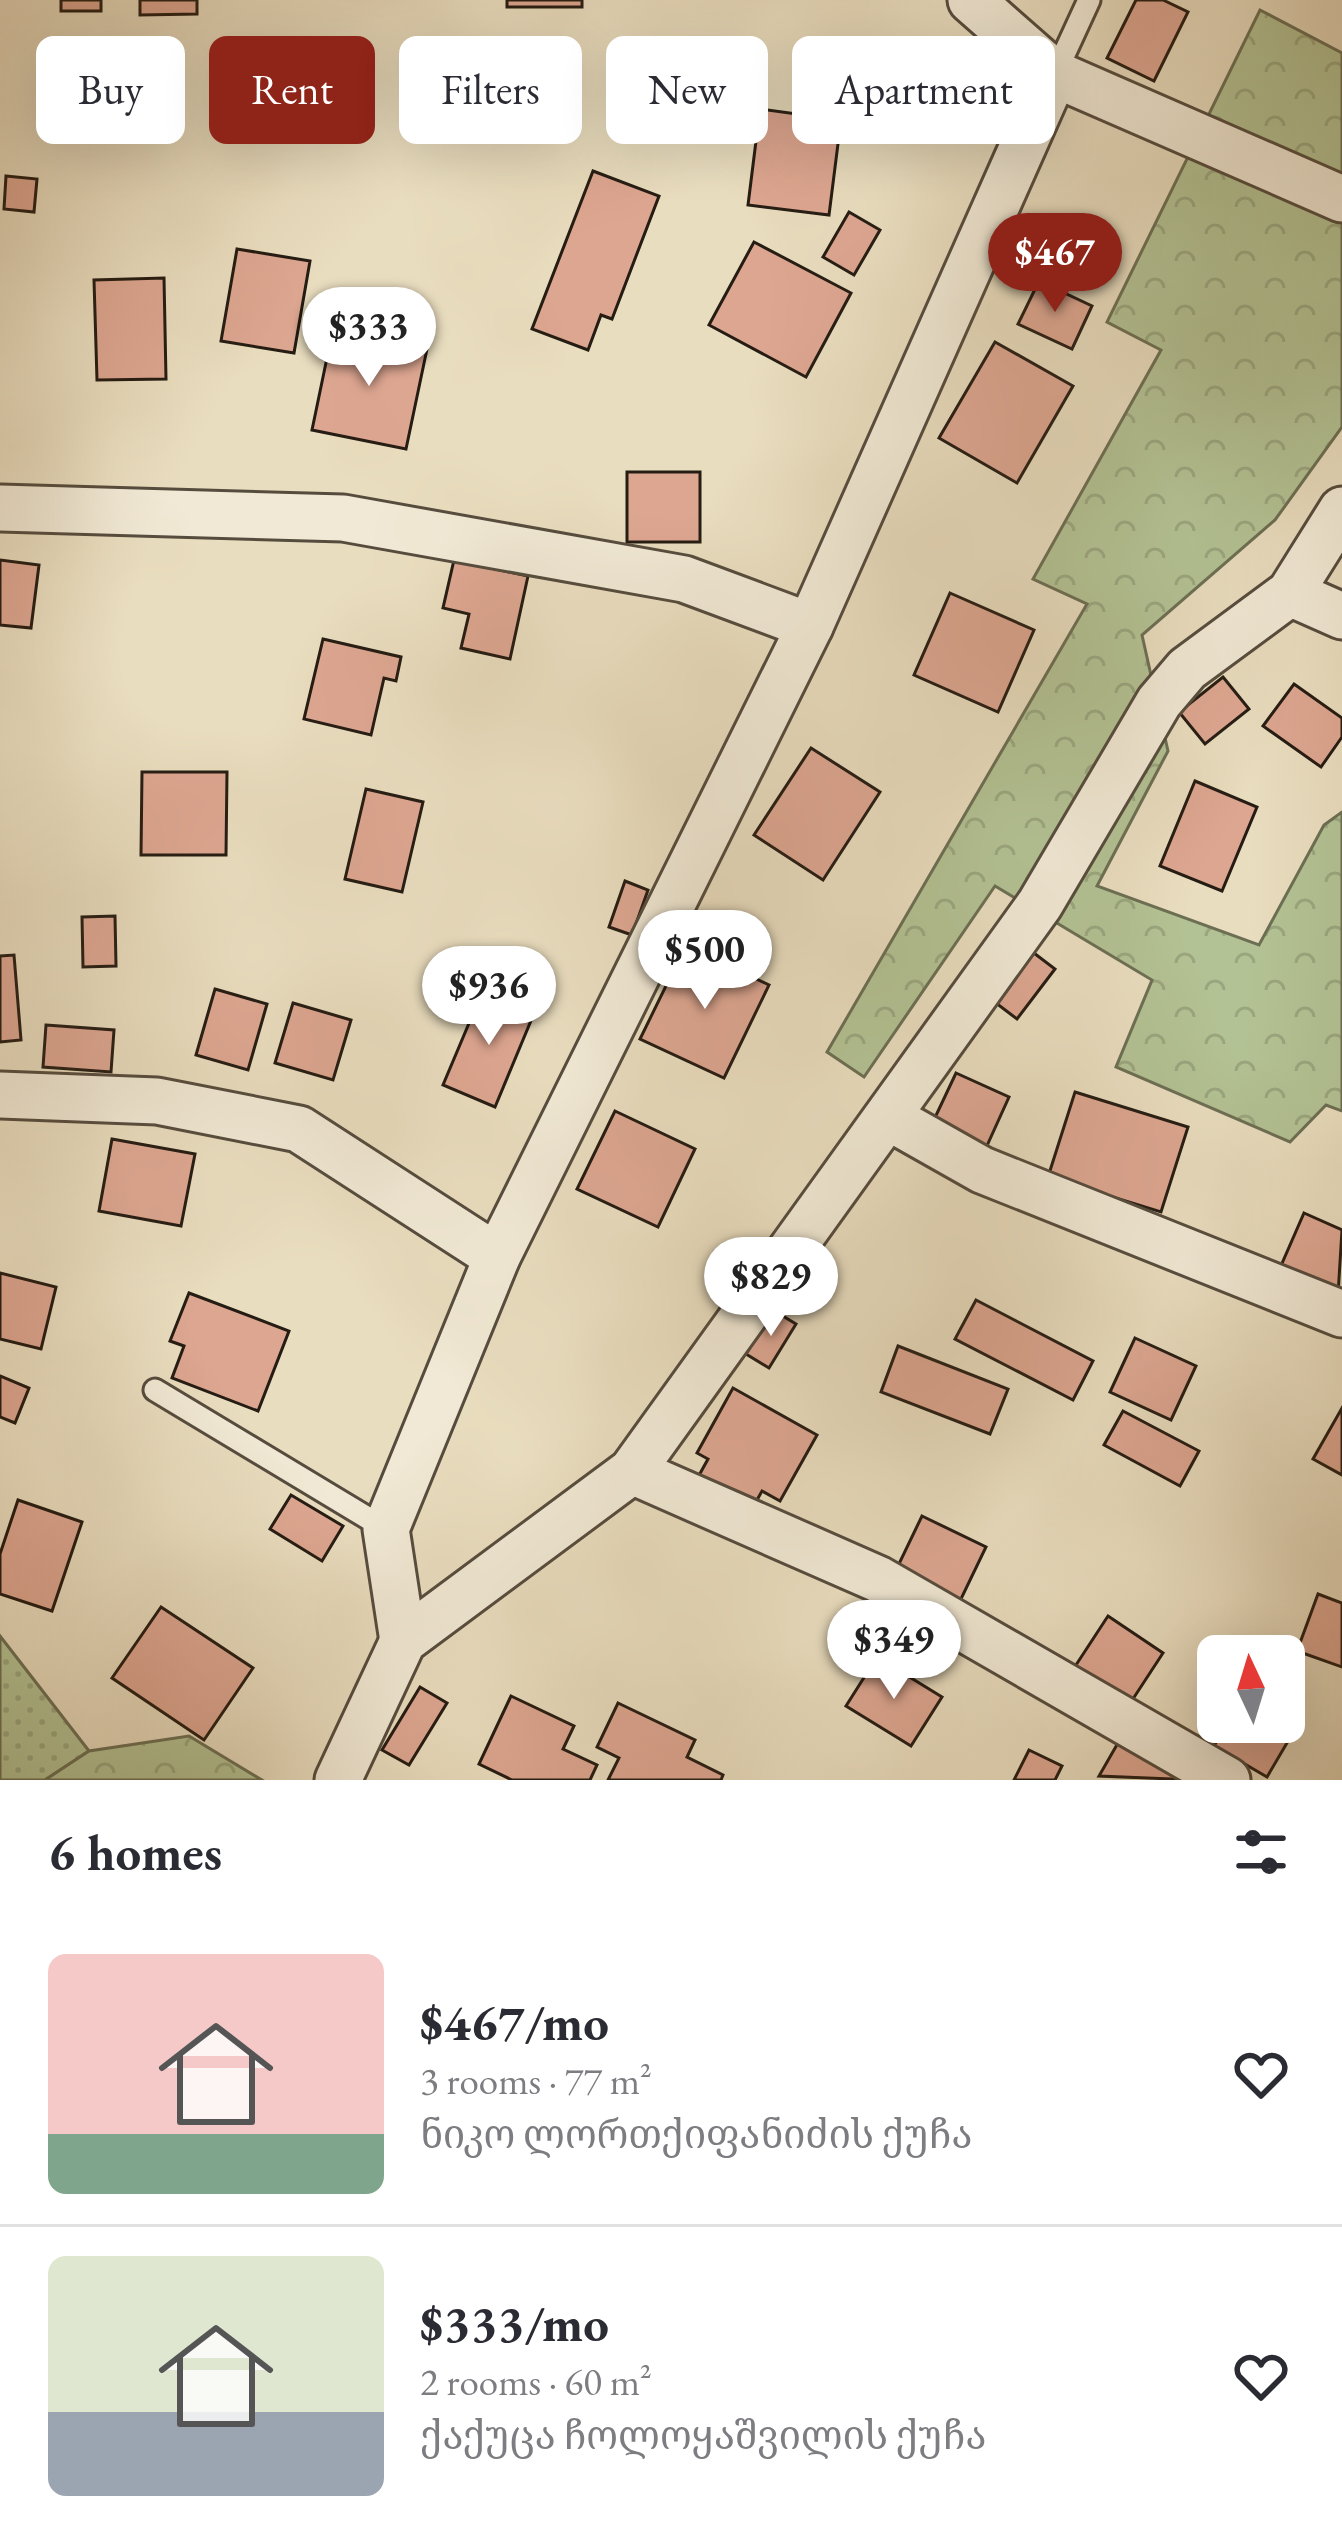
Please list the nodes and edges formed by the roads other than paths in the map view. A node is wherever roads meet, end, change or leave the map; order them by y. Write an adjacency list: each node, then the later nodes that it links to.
1 (971, 0): 3 (street)
2 (1089, 0): 4 (lane)
3 (1012, 36)
4 (1055, 74): 6 (street)
5 (1024, 144): 11 (street)
6 (1342, 200)
7 (0, 508): 11 (street)
8 (1342, 510): 9 (street)
9 (1290, 592): 10 (street); 13 (street)
10 (1342, 616)
11 (810, 626): 14 (street)
12 (0, 1095): 14 (street)
13 (890, 1118): 15 (street); 17 (street)
14 (497, 1257): 18 (street)
15 (1342, 1314)
16 (155, 1390): 18 (lane)
17 (632, 1471): 19 (street); 21 (street)
18 (386, 1529): 19 (street)
19 (403, 1641): 20 (street)
20 (338, 1780)
21 (1227, 1780)

